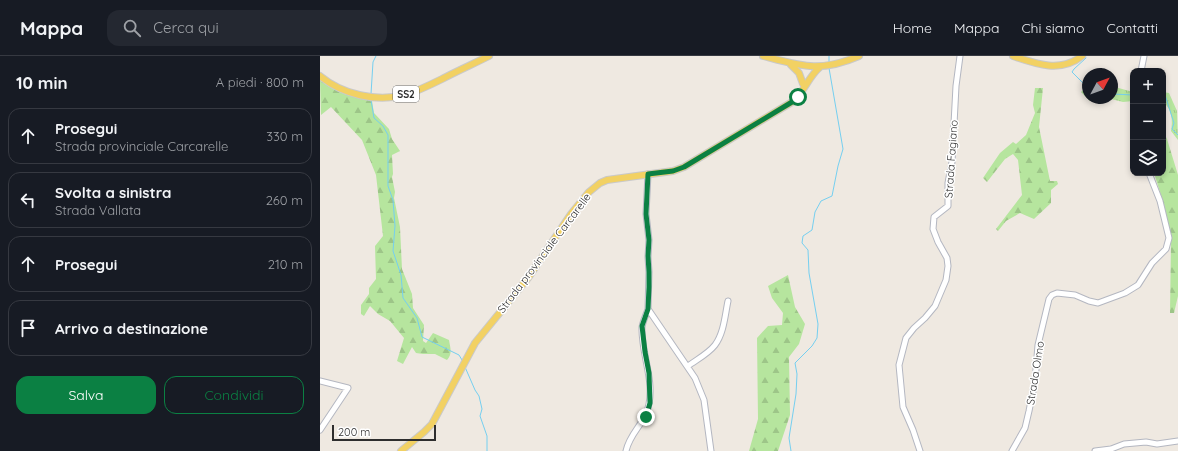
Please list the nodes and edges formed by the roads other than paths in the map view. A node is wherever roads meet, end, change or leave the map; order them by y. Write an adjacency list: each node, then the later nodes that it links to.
1 (489, 56): 12 (main road, SS2)
2 (763, 56): 8 (main road)
3 (859, 56): 10 (main road)
4 (960, 56): 25 (street, Strada Fagiano)
5 (1013, 56): 6 (main road)
6 (1082, 56)
7 (1144, 56): 11 (street)
8 (788, 63): 9 (main road); 13 (main road)
9 (807, 67): 10 (main road); 13 (main road)
10 (823, 67): 13 (main road, Strada provinciale Carcarelle)
11 (1142, 68)
12 (320, 76)
13 (805, 85): 14 (main road, Strada provinciale Carcarelle)
14 (648, 174): 17 (street); 22 (main road, Strada provinciale Carcarelle)
15 (1150, 176): 26 (street, Strada Olmo)
16 (728, 301): 18 (street)
17 (648, 309): 18 (street); 23 (street)
18 (688, 366): 24 (street)
19 (320, 381): 20 (street)
20 (320, 430)
21 (1178, 441): 27 (street)
22 (401, 451)
23 (626, 451)
24 (711, 451)
25 (920, 451)
26 (1012, 451)
27 (1095, 451)

